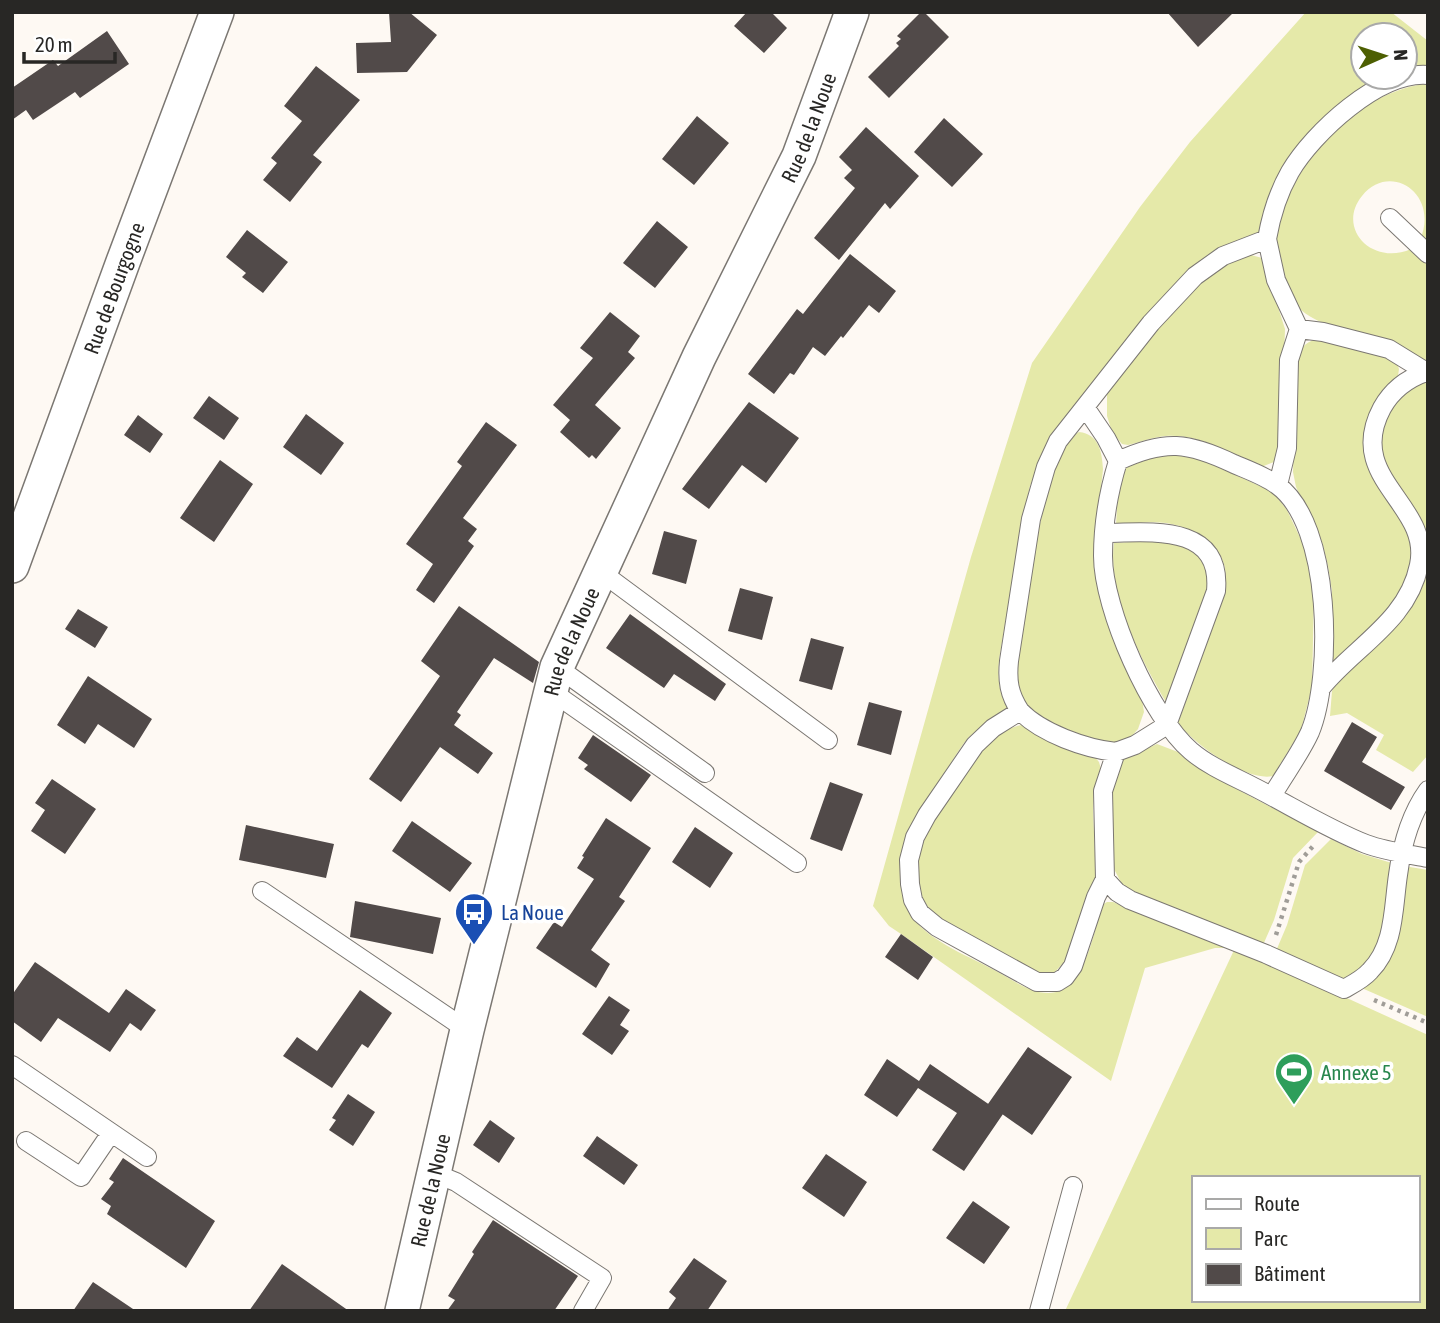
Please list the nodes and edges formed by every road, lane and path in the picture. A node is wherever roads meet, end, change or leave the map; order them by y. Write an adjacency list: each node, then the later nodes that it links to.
1 (217, 12): 13 (street, Rue de Bourgogne)
2 (852, 12): 14 (street, Rue de la Noue)
3 (1428, 75): 5 (lane)
4 (1390, 218): 6 (lane)
5 (1267, 239): 7 (lane); 9 (lane)
6 (1428, 254)
7 (1299, 329): 8 (lane); 11 (lane)
8 (1427, 372): 16 (lane)
9 (1085, 407): 10 (lane); 17 (lane)
10 (1118, 461): 11 (lane); 12 (lane)
11 (1278, 485): 16 (lane)
12 (1106, 533): 18 (lane); 18 (lane)
13 (12, 566)
14 (601, 572): 15 (street, Rue de la Noue); 19 (lane)
15 (554, 679): 21 (lane); 27 (lane); 33 (street, Rue de la Noue)
16 (1321, 688): 23 (lane)
17 (1020, 711): 20 (lane); 28 (lane)
18 (1167, 725): 20 (lane); 23 (lane)
19 (828, 740)
20 (1116, 752): 28 (lane)
21 (705, 773)
22 (1428, 790): 25 (lane)
23 (1272, 796): 24 (lane)
24 (1333, 827): 25 (lane); 30 (path)
25 (1402, 852): 26 (lane); 31 (lane)
26 (1428, 858)
27 (797, 863)
28 (1105, 879): 30 (lane)
29 (262, 891): 33 (lane)
30 (1266, 954): 31 (lane)
31 (1343, 989): 32 (path)
32 (1428, 1023)
33 (467, 1030): 38 (street, Rue de la Noue)
34 (12, 1065): 35 (lane)
35 (111, 1133): 36 (lane); 37 (lane)
36 (26, 1141)
37 (147, 1157)
38 (434, 1173): 40 (street, Rue de la Noue); 41 (lane)
39 (1073, 1186): 42 (lane)
40 (402, 1311)
41 (583, 1311)
42 (1039, 1311)

